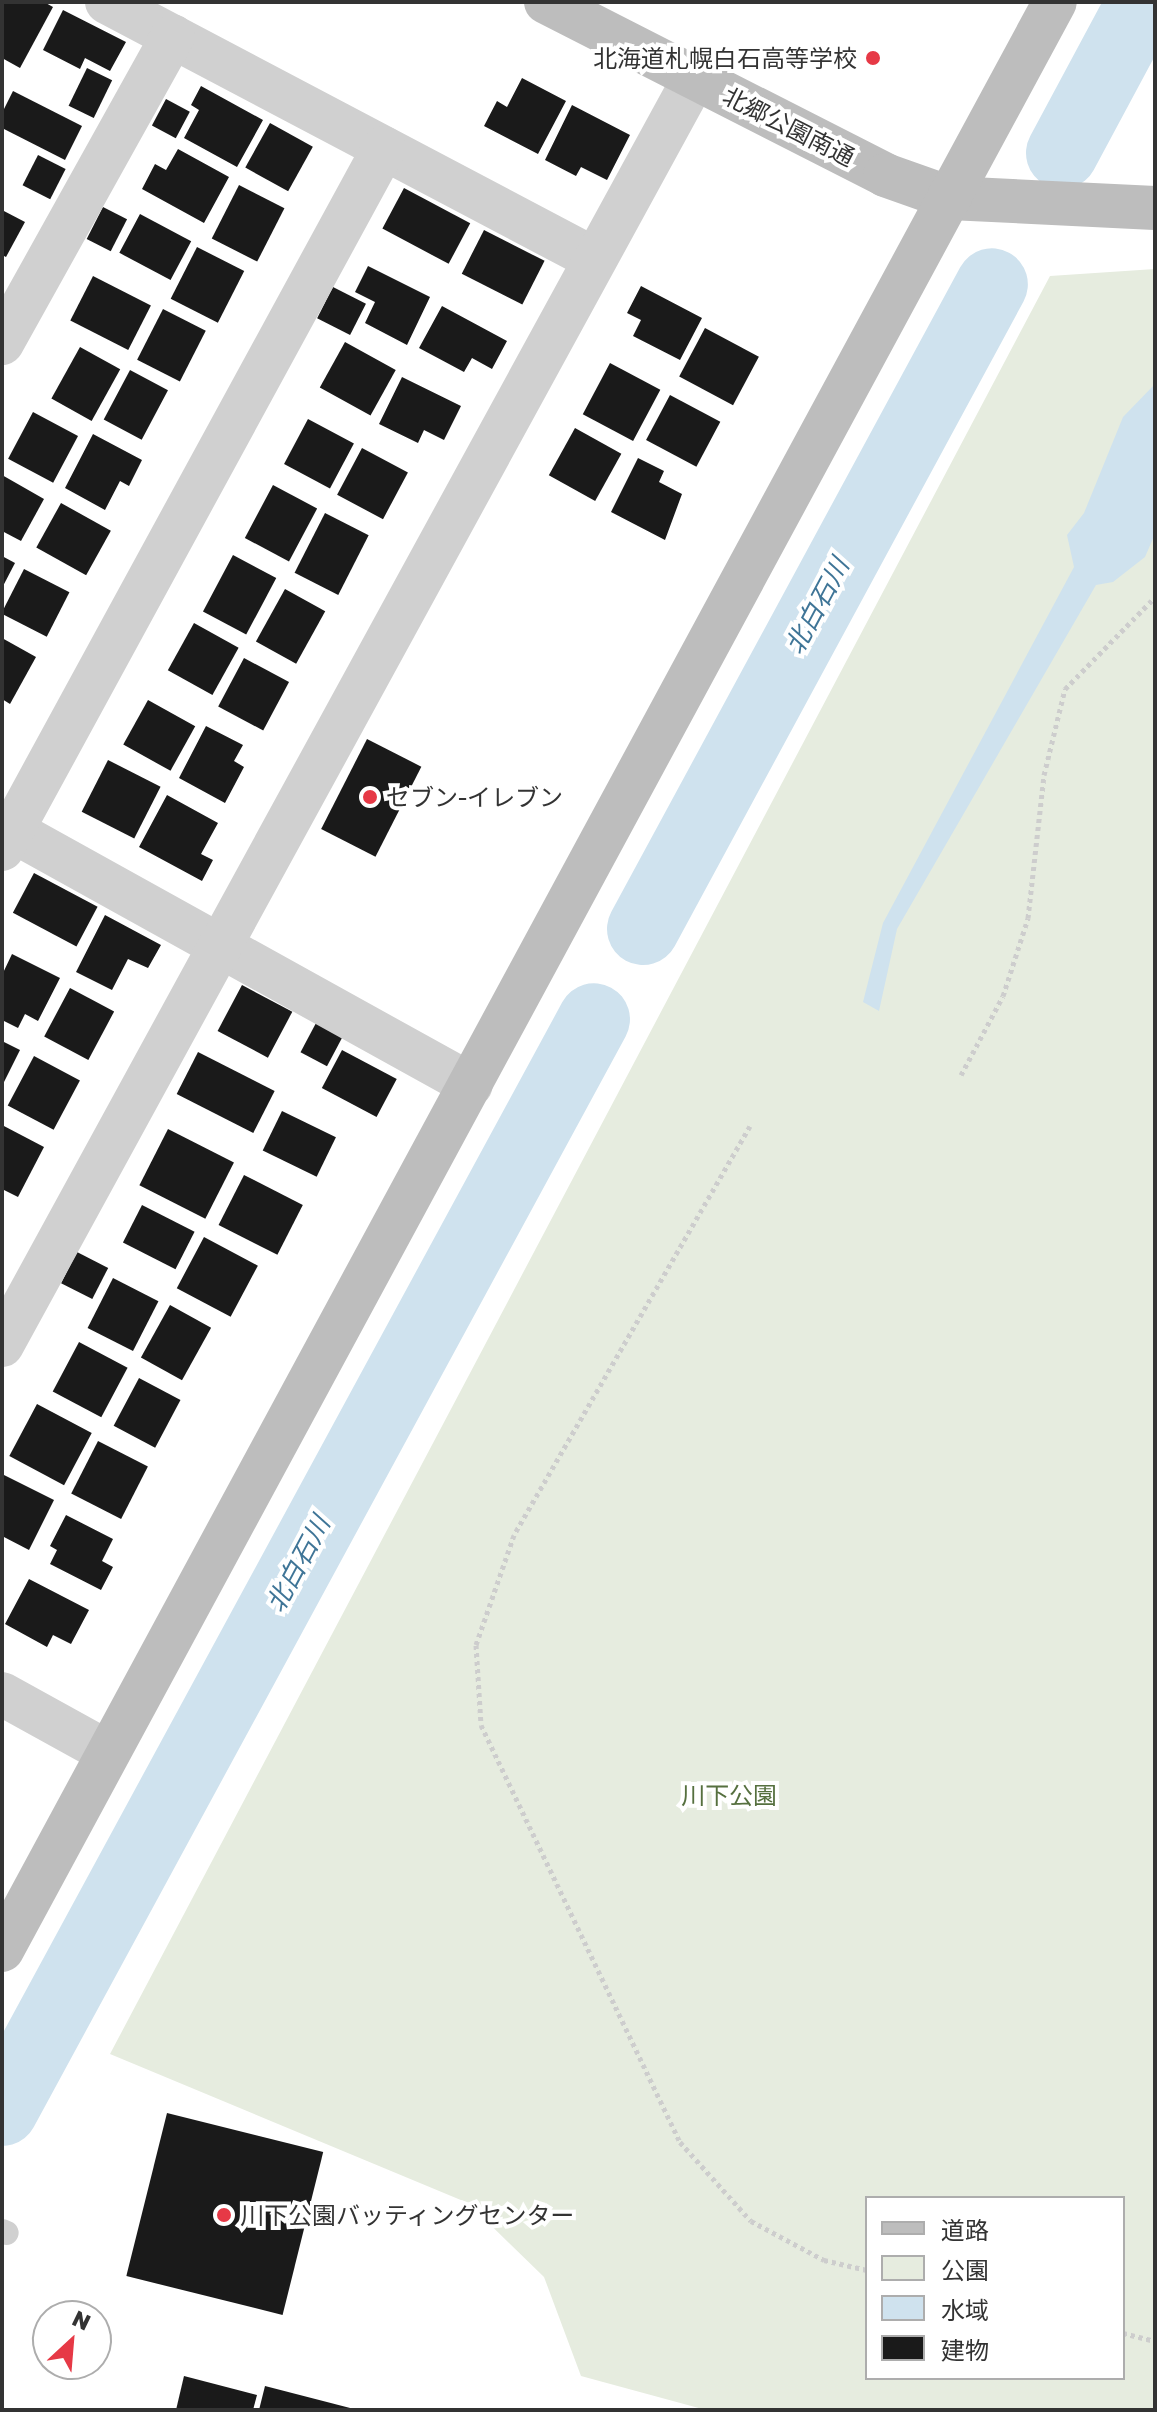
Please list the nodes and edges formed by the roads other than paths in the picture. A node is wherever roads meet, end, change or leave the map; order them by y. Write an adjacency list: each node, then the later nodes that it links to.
1 (107, 2): 4 (street)
2 (546, 2): 5 (street, 北郷公園南通)
3 (1055, 2): 7 (street)
4 (173, 36): 6 (street); 10 (street)
5 (694, 79): 7 (street, 北郷公園南通); 9 (street)
6 (384, 148): 9 (street); 11 (street)
7 (950, 198): 8 (street, 北郷公園南通); 13 (street)
8 (1155, 208)
9 (594, 259): 12 (street)
10 (2, 343)
11 (6, 835): 12 (street)
12 (220, 945): 13 (street); 14 (street)
13 (471, 1085): 16 (street)
14 (2, 1345)
15 (2, 1694): 16 (street)
16 (107, 1752): 17 (street)
17 (2, 1950)

